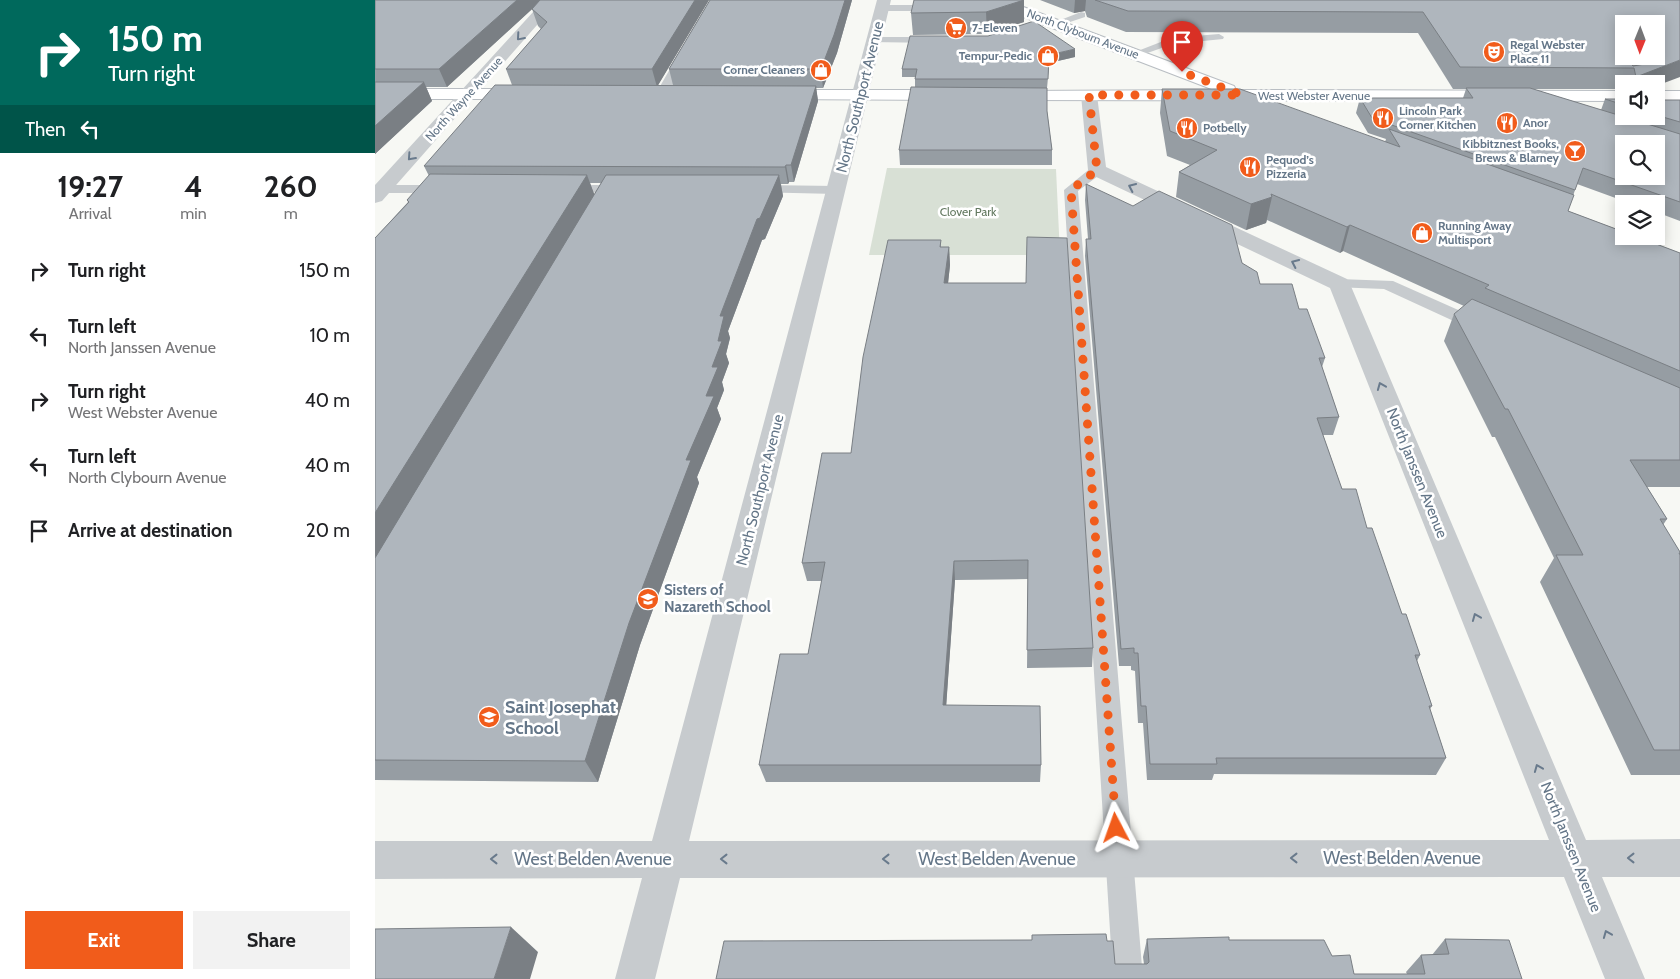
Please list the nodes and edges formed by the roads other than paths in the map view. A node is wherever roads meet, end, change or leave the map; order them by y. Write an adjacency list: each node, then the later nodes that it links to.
1 (552, 0): 14 (street, North Wayne Avenue, one-way to 14)
2 (970, 0): 4 (lane)
3 (993, 0): 6 (street, North Clybourn Avenue)
4 (883, 4): 9 (street, North Southport Avenue)
5 (1081, 15): 6 (lane)
6 (1050, 22): 7 (lane); 12 (street, North Clybourn Avenue)
7 (1030, 26)
8 (1219, 37): 12 (lane)
9 (874, 40): 10 (lane); 20 (street, North Southport Avenue)
10 (947, 40)
11 (688, 48): 17 (lane)
12 (1136, 54): 24 (street, North Clybourn Avenue)
13 (375, 94): 14 (street)
14 (469, 94): 15 (street); 38 (street, North Wayne Avenue, one-way to 38)
15 (543, 94)
16 (641, 94): 17 (street)
17 (661, 95): 18 (street)
18 (680, 95)
19 (758, 95): 20 (street)
20 (861, 95): 21 (street); 37 (street, North Southport Avenue)
21 (967, 95)
22 (996, 95): 23 (street, West Webster Avenue)
23 (1089, 95): 24 (street, West Webster Avenue); 31 (street)
24 (1242, 95): 25 (street, West Webster Avenue); 30 (street, North Clybourn Avenue)
25 (1523, 96): 26 (street, West Webster Avenue); 29 (lane)
26 (1615, 96)
27 (1665, 96): 28 (street)
28 (1680, 96)
29 (1566, 109)
30 (1286, 111)
31 (1097, 170): 40 (street, one-way to 31); 43 (lane)
32 (454, 189): 38 (lane)
33 (550, 189): 34 (lane)
34 (608, 189): 35 (lane); 39 (lane)
35 (638, 189)
36 (737, 189): 37 (lane)
37 (836, 190): 42 (street, North Southport Avenue)
38 (378, 191)
39 (598, 206)
40 (1339, 284): 41 (lane); 44 (street, North Janssen Avenue, one-way to 40)
41 (1491, 331)
42 (665, 858): 43 (street, West Belden Avenue, one-way to 42); 46 (street, West Belden Avenue, one-way to 46); 47 (street, North Southport Avenue)
43 (1119, 858): 44 (street, West Belden Avenue, one-way to 43); 48 (lane)
44 (1576, 858): 45 (street, West Belden Avenue, one-way to 44); 49 (street, North Janssen Avenue, one-way to 44)
45 (1680, 858)
46 (375, 860)
47 (635, 979)
48 (1128, 979)
49 (1625, 979)

